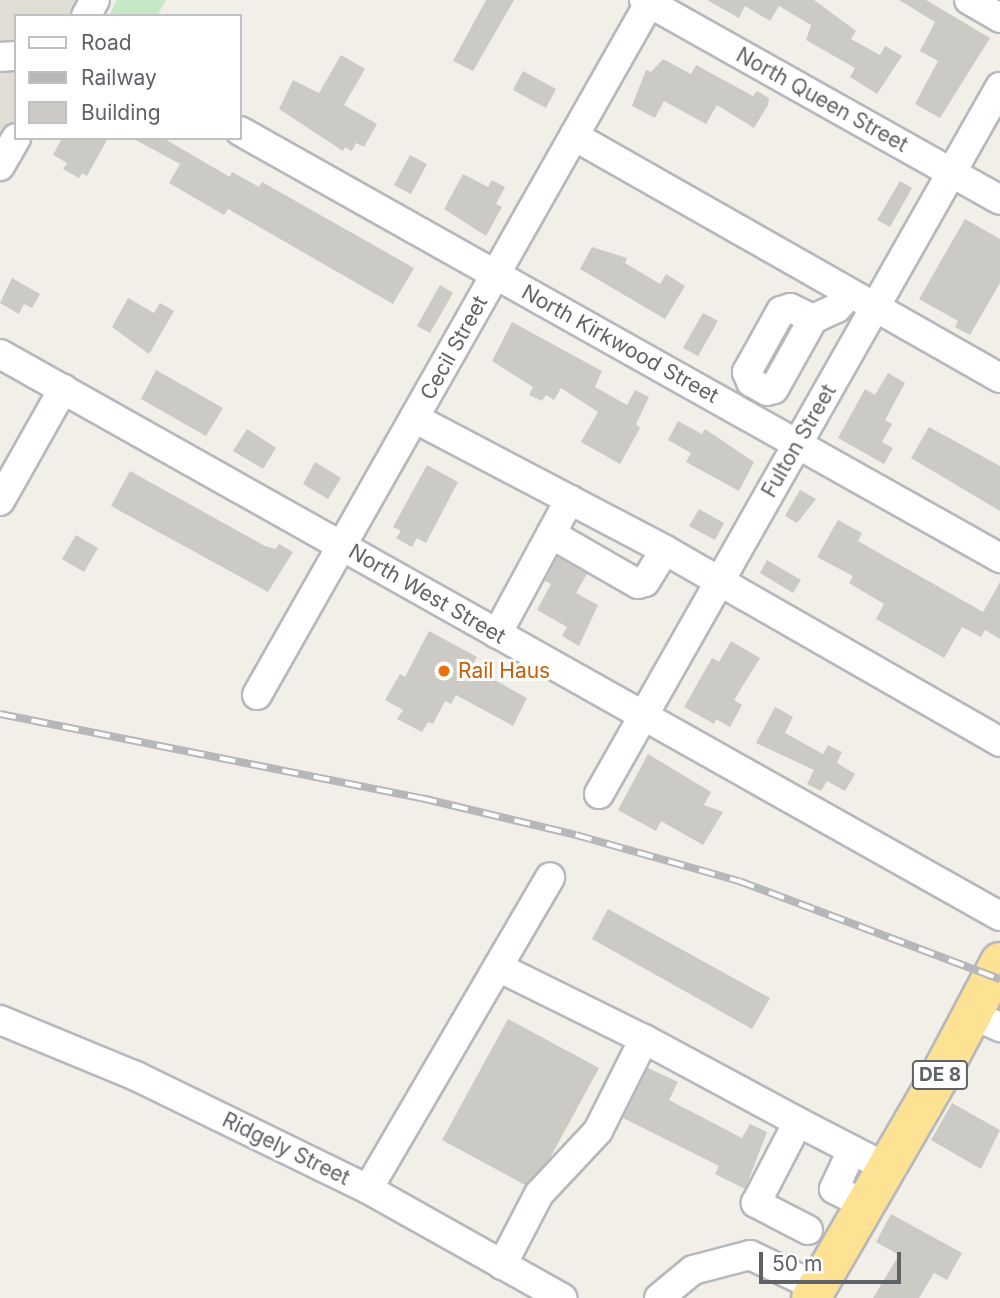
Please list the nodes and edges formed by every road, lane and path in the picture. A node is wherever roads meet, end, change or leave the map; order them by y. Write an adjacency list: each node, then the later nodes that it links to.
1 (969, 0): 3 (street)
2 (648, 1): 6 (street, Cecil Street); 9 (street, North Queen Street)
3 (1000, 18)
4 (1000, 87): 9 (street, Fulton Street)
5 (242, 132): 11 (street, North Kirkwood Street)
6 (574, 136): 11 (street, Cecil Street); 12 (street)
7 (15, 140): 8 (street)
8 (0, 166)
9 (951, 173): 10 (street, North Queen Street); 13 (street, Fulton Street)
10 (1000, 200)
11 (495, 275): 18 (street, Cecil Street); 19 (street, North Kirkwood Street)
12 (848, 295): 13 (street); 14 (street)
13 (875, 308): 16 (street); 19 (street, Fulton Street)
14 (813, 319)
15 (0, 354): 17 (street, North West Street)
16 (1000, 378)
17 (63, 389): 21 (street); 23 (street, North West Street)
18 (414, 418): 20 (street); 23 (street, Cecil Street)
19 (799, 442): 25 (street, North Kirkwood Street); 26 (street, Fulton Street)
20 (570, 499): 22 (street); 24 (street)
21 (0, 501)
22 (551, 534): 24 (street); 27 (street)
23 (342, 545): 27 (street, North West Street); 28 (street, Cecil Street)
24 (665, 550): 26 (street)
25 (1000, 558)
26 (719, 582): 29 (street, Fulton Street); 30 (street)
27 (497, 634): 29 (street, North West Street)
28 (257, 695)
29 (642, 717): 31 (street, Fulton Street); 33 (street, North West Street)
30 (1000, 742)
31 (598, 794)
32 (550, 877): 35 (street)
33 (1000, 916)
34 (1000, 962): 37 (highway, DE 8)
35 (498, 967): 38 (street); 42 (street)
36 (0, 1020): 42 (street, Ridgely Street)
37 (986, 1021): 41 (highway, DE 8)
38 (644, 1039): 39 (street); 45 (street)
39 (799, 1122): 40 (street); 44 (street)
40 (852, 1150): 41 (street); 43 (street)
41 (887, 1168): 43 (highway, DE 8)
42 (368, 1189): 45 (street, Ridgely Street)
43 (865, 1205): 46 (highway, DE 8)
44 (808, 1230)
45 (502, 1265): 47 (street, Ridgely Street)
46 (814, 1293): 48 (street)
47 (562, 1298)
48 (659, 1298)

